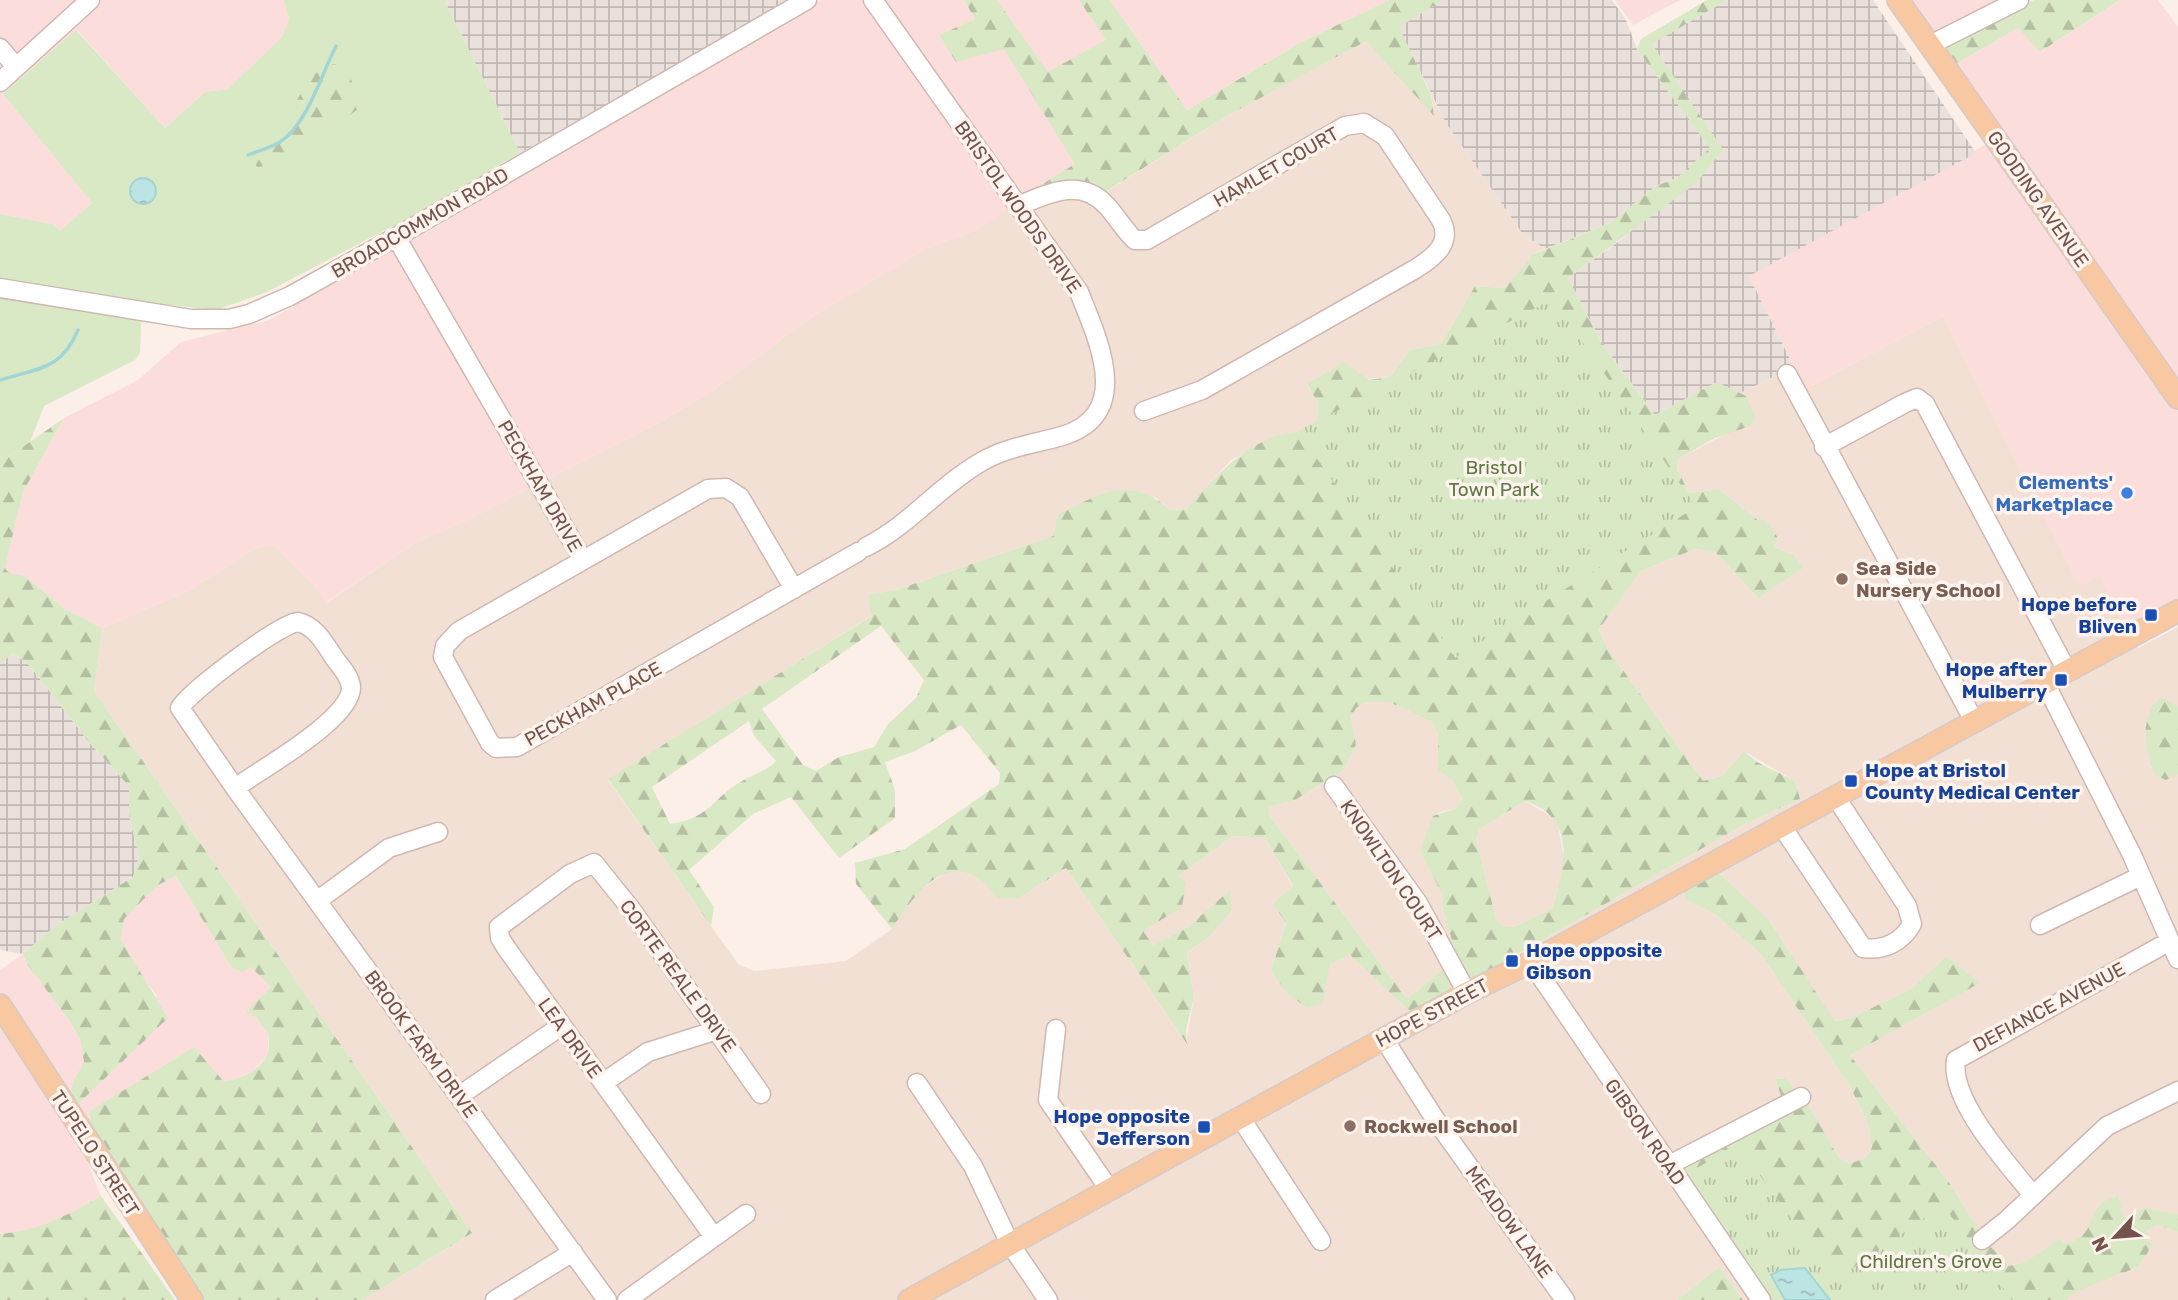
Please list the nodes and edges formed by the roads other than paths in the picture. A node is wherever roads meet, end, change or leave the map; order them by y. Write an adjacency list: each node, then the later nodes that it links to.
1 (90, 0): 8 (street)
2 (807, 0): 11 (street, BROADCOMMON ROAD)
3 (873, 0): 10 (street, BRISTOL WOODS DRIVE)
4 (1898, 0): 6 (main road, GOODING AVENUE)
5 (2019, 0): 6 (street)
6 (1930, 45): 14 (main road, GOODING AVENUE)
7 (0, 48): 8 (street)
8 (16, 67): 9 (street)
9 (0, 82)
10 (1018, 206): 15 (street, HAMLET COURT); 17 (street, BRISTOL WOODS DRIVE)
11 (396, 237): 12 (street, BROADCOMMON ROAD); 18 (street, PECKHAM DRIVE)
12 (0, 288)
13 (1787, 374): 16 (street)
14 (2178, 398)
15 (1144, 411)
16 (1824, 447): 21 (street); 23 (street)
17 (862, 550): 19 (street, PECKHAM PLACE)
18 (583, 560): 19 (street, PECKHAM DRIVE); 19 (street, PECKHAM PLACE)
19 (794, 589)
20 (2178, 611): 21 (main road, HOPE STREET)
21 (2067, 671): 22 (main road, HOPE STREET)
22 (2045, 683): 23 (main road, HOPE STREET); 30 (street)
23 (1974, 721): 26 (main road, HOPE STREET)
24 (1334, 786): 36 (street, KNOWLTON COURT)
25 (235, 788): 25 (street, BROOK FARM DRIVE); 31 (street, BROOK FARM DRIVE)
26 (1835, 796): 27 (main road, HOPE STREET); 27 (street)
27 (1781, 825): 35 (main road, HOPE STREET)
28 (438, 832): 31 (street)
29 (590, 863): 38 (street, LEA DRIVE); 40 (street, CORTE REALE DRIVE)
30 (2141, 876): 32 (street); 33 (street)
31 (317, 901): 46 (street, BROOK FARM DRIVE)
32 (2040, 925)
33 (2170, 941): 34 (street); 51 (street, DEFIANCE AVENUE)
34 (2178, 959)
35 (1531, 962): 36 (main road, HOPE STREET); 49 (street, GIBSON ROAD)
36 (1467, 993): 41 (main road, HOPE STREET)
37 (0, 1005): 58 (main road, TUPELO STREET)
38 (561, 1026): 42 (street, LEA DRIVE); 46 (street)
39 (1056, 1029): 50 (street)
40 (718, 1030): 42 (street); 45 (street, CORTE REALE DRIVE)
41 (1384, 1039): 48 (main road, HOPE STREET); 64 (street, MEADOW LANE)
42 (603, 1083): 53 (street, LEA DRIVE)
43 (917, 1083): 56 (street)
44 (2178, 1091): 51 (street)
45 (761, 1094)
46 (459, 1096): 57 (street, BROOK FARM DRIVE)
47 (1801, 1097): 49 (street)
48 (1240, 1117): 50 (main road, HOPE STREET); 55 (street)
49 (1669, 1165): 65 (street, GIBSON ROAD)
50 (1110, 1189): 56 (main road, HOPE STREET)
51 (2032, 1194): 54 (street)
52 (746, 1214): 53 (street)
53 (714, 1237): 61 (street)
54 (1982, 1240)
55 (1321, 1241)
56 (1010, 1244): 62 (main road, HOPE STREET); 63 (street)
57 (573, 1252): 59 (street); 60 (street, BROOK FARM DRIVE)
58 (192, 1300)
59 (495, 1300)
60 (607, 1300)
61 (628, 1300)
62 (909, 1300)
63 (1048, 1300)
64 (1566, 1300)
65 (1761, 1300)

